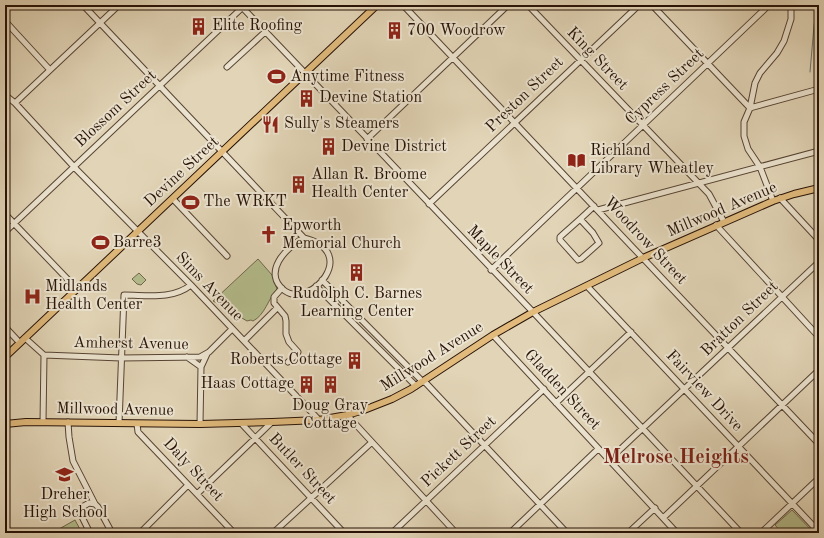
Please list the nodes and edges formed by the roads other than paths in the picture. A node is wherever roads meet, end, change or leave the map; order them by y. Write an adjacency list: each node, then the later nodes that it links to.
1 (9, 5): 13 (street)
2 (83, 5): 15 (street)
3 (119, 5): 15 (street)
4 (377, 5): 22 (main road, Devine Street)
5 (403, 5): 17 (street, Woodrow Street)
6 (508, 5): 17 (street)
7 (528, 5): 18 (street, King Street)
8 (639, 5): 18 (street, Preston Street)
9 (652, 5): 19 (street)
10 (769, 5): 19 (street, Cypress Street)
11 (791, 5): 27 (street)
12 (243, 6): 16 (street, Maple Street); 23 (street, Blossom Street)
13 (5, 9)
14 (5, 21): 21 (street)
15 (100, 23): 21 (street); 23 (street)
16 (265, 32): 20 (street); 22 (street, Maple Street)
17 (453, 58): 28 (street, Woodrow Street); 30 (street)
18 (581, 60): 28 (street, Preston Street); 29 (street, King Street)
19 (708, 64): 27 (street); 29 (street, Cypress Street)
20 (227, 67)
21 (50, 70): 26 (street)
22 (305, 73): 30 (street, Maple Street); 32 (main road, Devine Street)
23 (160, 85): 32 (street); 33 (street, Blossom Street)
24 (819, 89): 27 (street)
25 (5, 95): 26 (street, Sims Avenue)
26 (15, 103): 33 (street, Sims Avenue)
27 (750, 108): 34 (street)
28 (515, 123): 36 (street, Woodrow Street); 41 (street, Preston Street)
29 (642, 126): 35 (street, King Street); 36 (street, Cypress Street)
30 (367, 139): 41 (street, Maple Street)
31 (819, 150): 34 (street)
32 (222, 152): 39 (main road, Devine Street); 50 (street)
33 (74, 166): 46 (street, Blossom Street); 49 (street, Sims Avenue)
34 (760, 167): 35 (street); 40 (street)
35 (699, 183): 42 (street); 45 (street, King Street)
36 (577, 188): 42 (street, Woodrow Street); 55 (street, Cypress Street)
37 (819, 188): 38 (main road, Millwood Avenue)
38 (780, 198): 40 (main road, Millwood Avenue); 51 (street)
39 (173, 199): 49 (main road, Devine Street); 52 (street)
40 (773, 201): 45 (main road, Millwood Avenue)
41 (429, 204): 55 (street, Maple Street)
42 (596, 208): 44 (street); 53 (street, Woodrow Street)
43 (5, 214): 46 (street)
44 (580, 219): 44 (street)
45 (724, 222): 47 (main road, Millwood Avenue)
46 (14, 223): 48 (street, Blossom Street); 61 (street)
47 (716, 225): 53 (main road, Millwood Avenue); 62 (street)
48 (5, 232)
49 (137, 232): 57 (street, Sims Avenue); 61 (main road, Devine Street)
50 (304, 238): 56 (street); 60 (street)
51 (819, 240)
52 (227, 256)
53 (643, 258): 59 (main road, Millwood Avenue); 73 (street, Woodrow Street)
54 (819, 262): 62 (street, Bratton Street)
55 (491, 270): 64 (street, Maple Street)
56 (322, 280): 58 (street); 84 (street)
57 (191, 285): 66 (street, Sims Avenue); 78 (street)
58 (316, 286): 60 (street); 85 (street)
59 (587, 286): 64 (main road, Millwood Avenue); 67 (street, Fairview Drive)
60 (282, 288): 63 (street)
61 (77, 289): 70 (main road, Devine Street)
62 (782, 297): 69 (street); 73 (street, Bratton Street)
63 (277, 308): 71 (street); 79 (street)
64 (533, 312): 68 (main road, Millwood Avenue); 81 (street, Maple Street)
65 (5, 327): 72 (street)
66 (232, 329): 71 (street, Sims Avenue); 74 (street, Amherst Avenue)
67 (631, 332): 81 (street); 87 (street, Fairview Drive)
68 (493, 335): 84 (main road, Millwood Avenue); 86 (street, Gladden Street)
69 (819, 337)
70 (25, 338): 72 (main road, Devine Street); 75 (street)
71 (244, 341): 91 (street, Sims Avenue)
72 (20, 343): 76 (main road, Devine Street)
73 (728, 348): 87 (street, Bratton Street); 89 (street, Woodrow Street)
74 (209, 352): 77 (street, Amherst Avenue); 80 (street)
75 (44, 355): 78 (street, Amherst Avenue); 92 (street)
76 (5, 357)
77 (187, 357): 78 (street, Amherst Avenue); 80 (street)
78 (122, 358): 95 (street)
79 (288, 362)
80 (201, 367): 99 (street)
81 (588, 372): 88 (street); 100 (street, Maple Street)
82 (817, 372): 83 (street); 89 (street)
83 (819, 379)
84 (423, 382): 85 (main road, Millwood Avenue); 104 (street)
85 (416, 386): 90 (main road, Millwood Avenue)
86 (544, 389): 88 (street, Gladden Street); 104 (street, Pickett Street)
87 (685, 389): 100 (street, Bratton Street); 105 (street, Fairview Drive)
88 (556, 402): 106 (street, Gladden Street)
89 (782, 404): 103 (street, Woodrow Street); 105 (street)
90 (347, 415): 91 (main road, Millwood Avenue); 102 (street)
91 (319, 420): 94 (main road, Millwood Avenue)
92 (43, 422): 93 (main road, Millwood Avenue); 97 (main road, Millwood Avenue)
93 (68, 422): 95 (main road, Millwood Avenue); 114 (street)
94 (272, 422): 96 (main road, Millwood Avenue); 101 (street)
95 (119, 423): 98 (main road, Millwood Avenue)
96 (242, 423): 99 (main road, Millwood Avenue); 101 (street, Butler Street)
97 (5, 424)
98 (137, 424): 99 (main road, Millwood Avenue); 109 (street, Daly Street)
99 (200, 424)
100 (643, 429): 107 (street, Bratton Street); 110 (street, Maple Street)
101 (255, 438): 111 (street); 112 (street, Butler Street)
102 (371, 442): 112 (street); 113 (street)
103 (819, 444)
104 (485, 445): 113 (street, Pickett Street); 116 (street)
105 (738, 446): 110 (street); 115 (street, Fairview Drive)
106 (598, 449): 107 (street, Gladden Street); 116 (street)
107 (609, 460): 117 (street, Gladden Street)
108 (819, 478): 115 (street)
109 (188, 485): 111 (street, Daly Street); 123 (street)
110 (696, 486): 118 (street); 134 (street, Maple Street)
111 (197, 494): 119 (street, Daly Street)
112 (311, 498): 126 (street); 127 (street, Butler Street)
113 (425, 501): 128 (street, Pickett Street); 129 (street)
114 (95, 504): 121 (street); 122 (street)
115 (793, 504): 120 (street, Fairview Drive); 135 (street)
116 (540, 505): 130 (street); 131 (street)
117 (654, 508): 118 (street, Gladden Street); 132 (street)
118 (663, 518): 133 (street, Gladden Street)
119 (230, 528): 124 (street); 125 (street, Daly Street)
120 (819, 532)
121 (90, 533)
122 (112, 533)
123 (140, 533)
124 (225, 533)
125 (234, 533)
126 (273, 533)
127 (344, 533)
128 (392, 533)
129 (456, 533)
130 (510, 533)
131 (567, 533)
132 (628, 533)
133 (677, 533)
134 (741, 533)
135 (761, 533)

